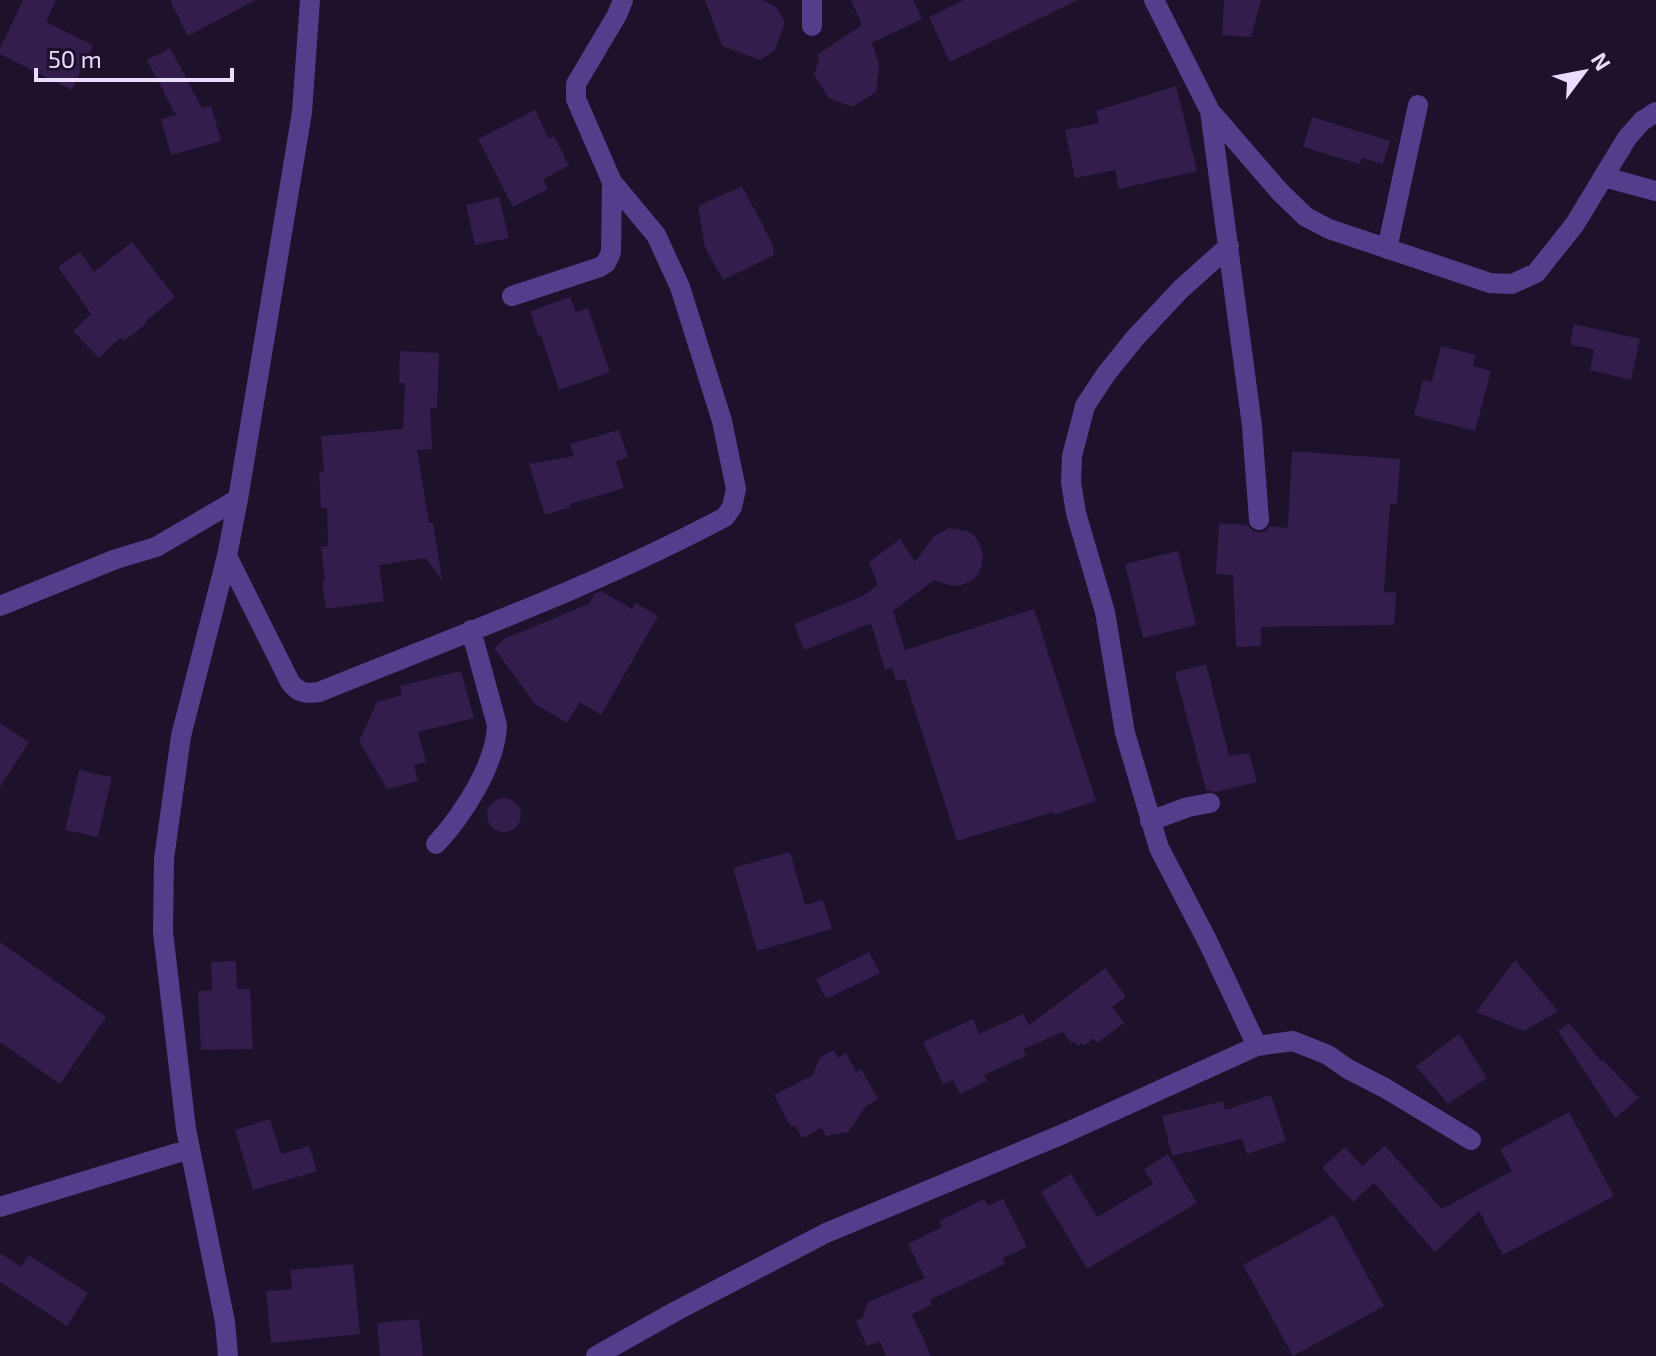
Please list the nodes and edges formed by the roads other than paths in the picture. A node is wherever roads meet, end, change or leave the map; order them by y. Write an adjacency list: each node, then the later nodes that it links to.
1 (310, 0): 15 (street)
2 (623, 0): 10 (street)
3 (812, 0): 5 (street)
4 (1154, 0): 7 (street)
5 (812, 26)
6 (1418, 105): 13 (street)
7 (1210, 111): 12 (street); 13 (street)
8 (1656, 112): 9 (street)
9 (1604, 177): 11 (street); 13 (street)
10 (612, 182): 14 (street); 19 (street)
11 (1656, 191)
12 (1229, 246): 16 (street); 21 (street)
13 (1387, 249)
14 (512, 296)
15 (238, 499): 17 (street); 18 (street)
16 (1259, 520)
17 (227, 556): 19 (street); 25 (street)
18 (0, 606)
19 (471, 630): 22 (street)
20 (1210, 803): 21 (street)
21 (1150, 821): 23 (street)
22 (436, 844)
23 (1257, 1046): 24 (street); 28 (street)
24 (1471, 1140)
25 (190, 1149): 26 (street); 27 (street)
26 (0, 1207)
27 (228, 1356)
28 (596, 1356)

